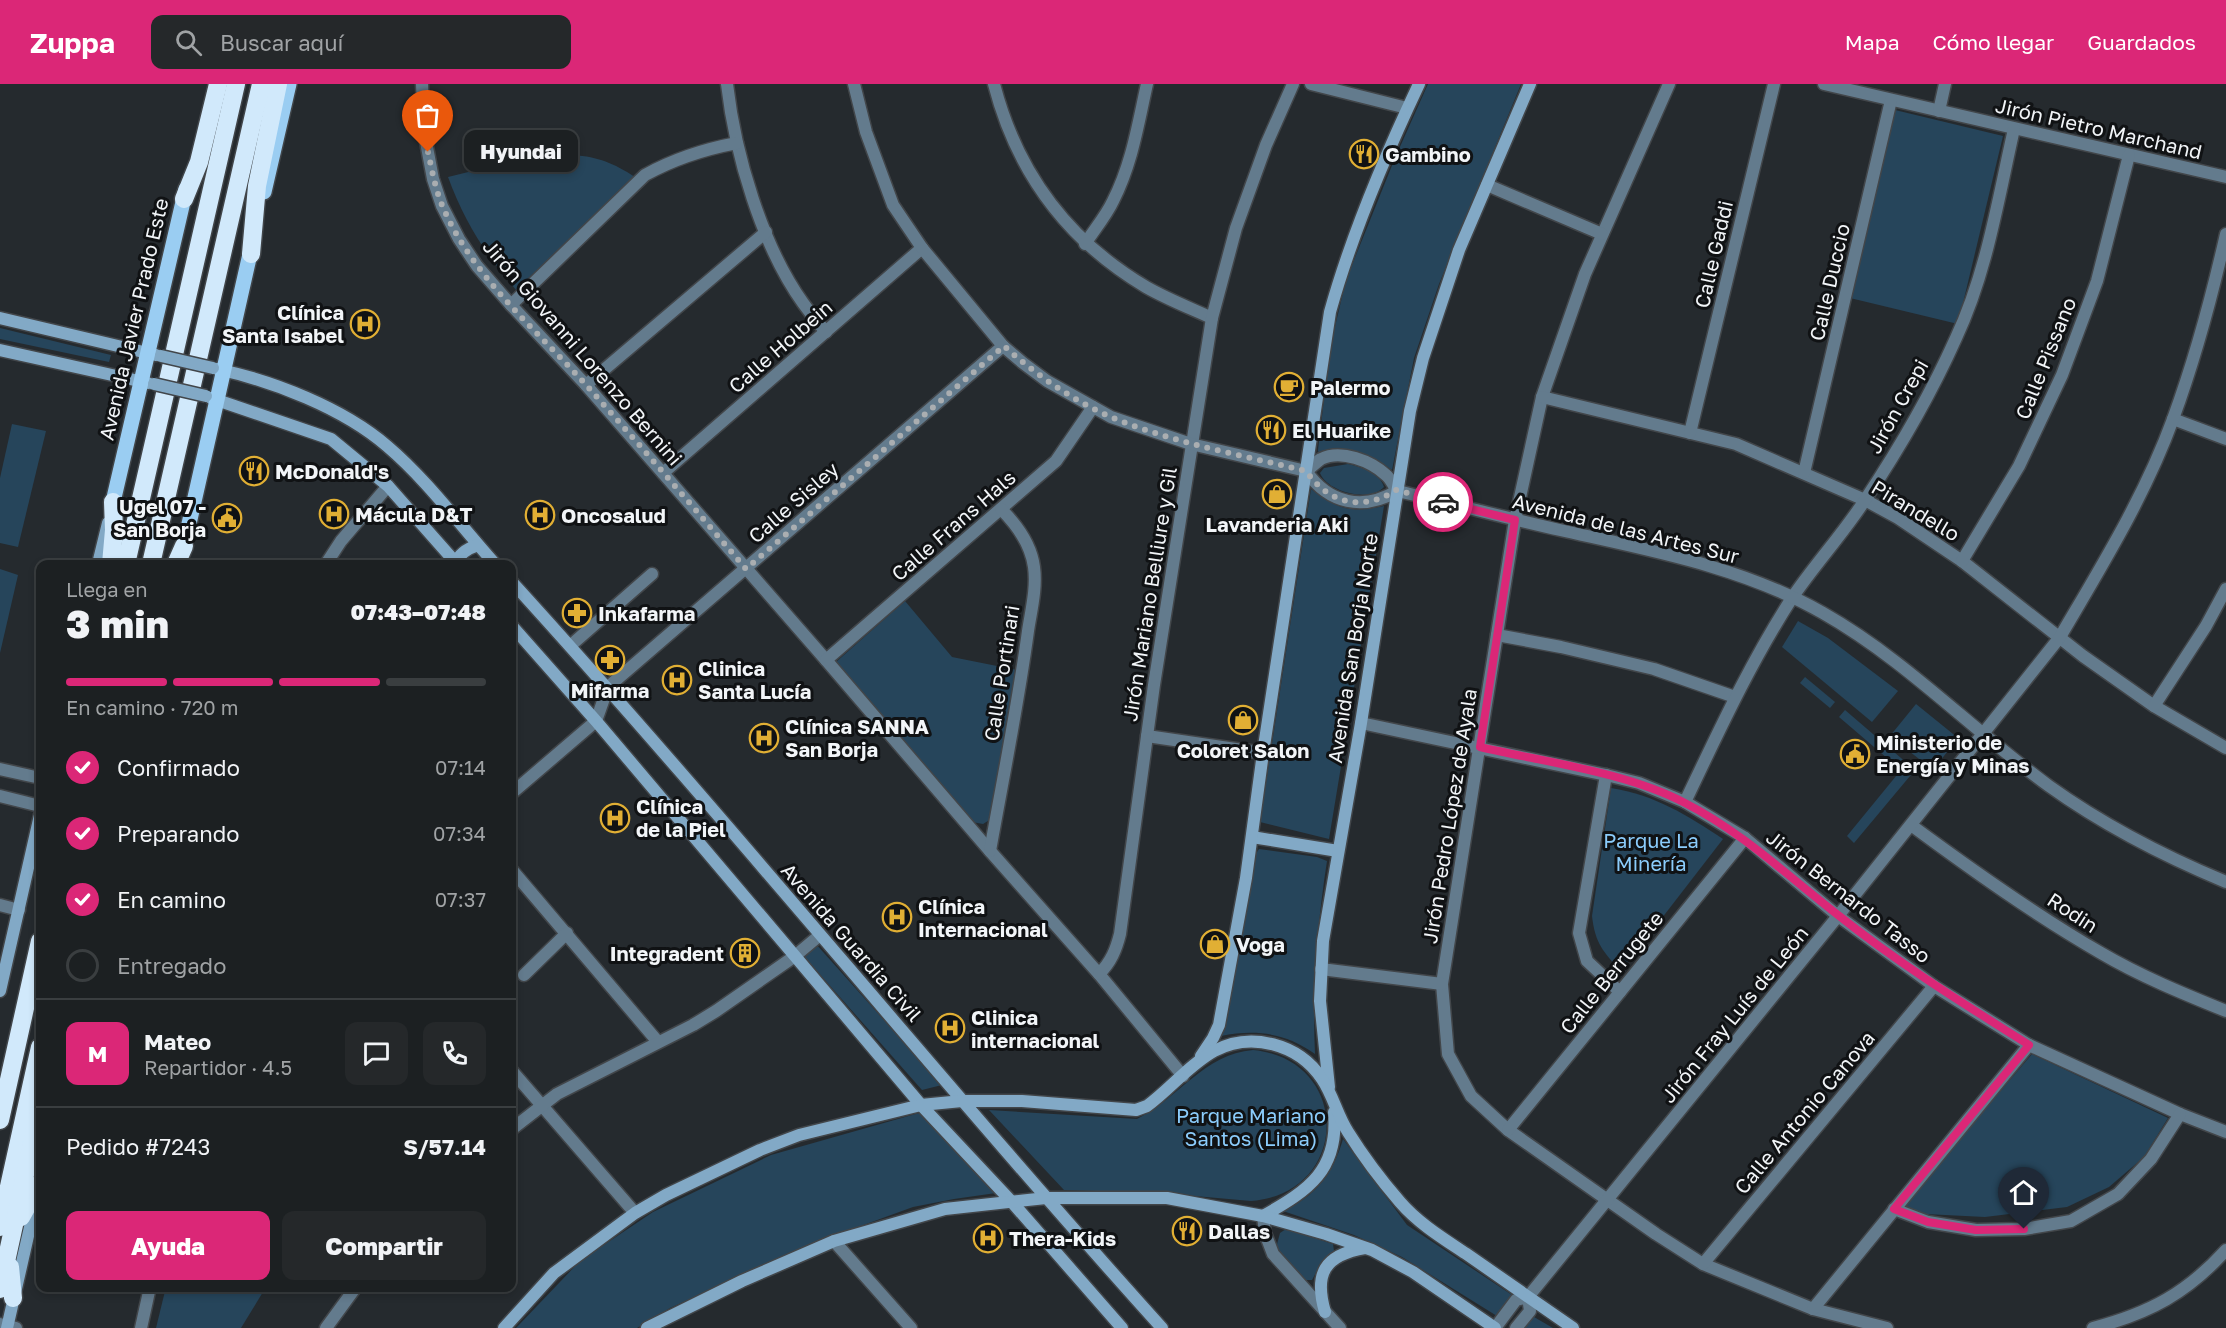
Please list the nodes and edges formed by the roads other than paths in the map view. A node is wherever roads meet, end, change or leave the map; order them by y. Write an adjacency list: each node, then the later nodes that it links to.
1 (211, 84): 28 (main road, Avenida Javier Prado Este)
2 (218, 84): 28 (highway)
3 (236, 84): 65 (highway)
4 (261, 84): 66 (highway)
5 (278, 84): 34 (highway)
6 (290, 84): 34 (main road)
7 (422, 84): 35 (street, Jirón Giovanni Lorenzo Bernini)
8 (727, 84): 24 (street)
9 (854, 84): 33 (street)
10 (994, 84): 32 (street)
11 (1147, 84): 32 (street)
12 (1293, 84): 37 (street, Jirón Mariano Belliure y Gil)
13 (1311, 84): 21 (street)
14 (1419, 84): 21 (main road)
15 (1530, 84): 27 (main road, Avenida San Borja Norte)
16 (1669, 84): 30 (street, Jirón Pedro López de Ayala)
17 (1774, 84): 49 (street, Calle Gaddi)
18 (1824, 84): 20 (street, Jirón Pietro Marchand)
19 (1945, 84): 22 (street)
20 (1891, 100): 22 (street, Jirón Pietro Marchand); 54 (street, Calle Duccio)
21 (1407, 108): 52 (main road)
22 (1939, 111): 23 (street, Jirón Pietro Marchand)
23 (2014, 129): 25 (street, Jirón Pietro Marchand); 57 (street, Jirón Crepi)
24 (737, 143): 29 (street); 35 (street)
25 (2129, 155): 26 (street, Jirón Pietro Marchand); 72 (street, Calle Pissano)
26 (2226, 177)
27 (1487, 185): 30 (street); 56 (main road, Avenida San Borja Norte)
28 (184, 199): 41 (main road, Avenida Javier Prado Este)
29 (766, 232): 38 (street); 44 (street)
30 (1602, 234): 45 (street, Jirón Pedro López de Ayala)
31 (2226, 234): 48 (street, Jirón Fray Luís de León)
32 (1085, 244): 37 (street)
33 (922, 248): 38 (street, Calle Holbein); 39 (street)
34 (251, 254): 42 (main road)
35 (511, 305): 44 (street, Jirón Giovanni Lorenzo Bernini)
36 (0, 318): 41 (main road)
37 (1212, 318): 51 (street, Jirón Mariano Belliure y Gil)
38 (826, 332): 53 (street, Calle Holbein)
39 (1004, 346): 47 (street); 73 (street, Calle Sisley)
40 (0, 350): 43 (main road)
41 (154, 355): 42 (main road, bridge); 43 (main road, Avenida Javier Prado Este)
42 (218, 369): 46 (main road); 61 (main road)
43 (147, 382): 46 (main road, bridge); 58 (main road, Avenida Javier Prado Este)
44 (586, 385): 53 (street, Jirón Giovanni Lorenzo Bernini)
45 (1542, 397): 49 (street, Pirandello); 60 (street, Jirón Pedro López de Ayala)
46 (211, 398): 55 (main road); 62 (main road)
47 (1093, 407): 51 (street); 59 (street, Calle Frans Hals)
48 (2173, 419): 50 (street); 80 (street, Jirón Fray Luís de León)
49 (1690, 433): 54 (street, Pirandello)
50 (2226, 439)
51 (1191, 444): 52 (street); 89 (street, Jirón Mariano Belliure y Gil)
52 (1306, 471): 56 (street); 56 (street); 92 (main road)
53 (663, 473): 73 (street, Jirón Giovanni Lorenzo Bernini)
54 (1804, 473): 57 (street, Pirandello)
55 (388, 486): 68 (street); 69 (main road)
56 (1396, 490): 60 (street, Avenida de las Artes Sur); 87 (main road, Avenida San Borja Norte)
57 (1865, 500): 72 (street, Pirandello); 77 (street, Jirón Crepi)
58 (113, 502): 63 (main road, Avenida Javier Prado Este); 64 (highway)
59 (1001, 509): 82 (street, Calle Frans Hals); 104 (street, Calle Portinari)
60 (1515, 520): 77 (street, Avenida de las Artes Sur); 79 (street, Jirón Pedro López de Ayala)
61 (474, 541): 70 (main road); 71 (main road)
62 (184, 546): 67 (highway)
63 (100, 560)
64 (111, 560)
65 (127, 560)
66 (152, 560)
67 (179, 560)
68 (329, 560)
69 (453, 560)
70 (455, 560)
71 (491, 560)
72 (1962, 561): 80 (street, Pirandello)
73 (746, 569): 82 (street, Jirón Giovanni Lorenzo Bernini); 83 (street, Calle Sisley)
74 (652, 574): 81 (street)
75 (516, 586): 81 (main road, Avenida Guardia Civil)
76 (2226, 590): 85 (street)
77 (1792, 598): 84 (street, Jirón Crepi); 88 (street, Avenida de las Artes Sur)
78 (516, 631): 86 (main road)
79 (1497, 635): 84 (street); 90 (street, Jirón Pedro López de Ayala)
80 (2060, 637): 85 (street, Pirandello); 88 (street, Jirón Fray Luís de León)
81 (570, 646): 83 (main road, Avenida Guardia Civil)
82 (826, 660): 104 (street, Jirón Giovanni Lorenzo Bernini)
83 (608, 687): 86 (street); 112 (main road, Avenida Guardia Civil)
84 (1735, 697): 98 (street, Jirón Crepi)
85 (2154, 706): 91 (street, Pirandello)
86 (596, 721): 96 (street); 113 (main road)
87 (1361, 723): 90 (street, Jirón Bernardo Tasso); 105 (main road, Avenida San Borja Norte)
88 (1983, 734): 100 (street, Jirón Fray Luís de León); 107 (street, Avenida de las Artes Sur)
89 (1147, 736): 92 (street); 116 (street, Jirón Mariano Belliure y Gil)
90 (1480, 747): 94 (street, Jirón Bernardo Tasso); 118 (street, Jirón Pedro López de Ayala)
91 (2226, 748)
92 (1263, 753): 102 (main road)
93 (0, 769): 95 (street)
94 (1606, 775): 98 (street, Jirón Bernardo Tasso); 121 (street)
95 (36, 777)
96 (516, 790)
97 (0, 796): 99 (street)
98 (1685, 802): 103 (street, Jirón Bernardo Tasso)
99 (36, 805)
100 (1911, 825): 110 (street, Jirón Fray Luís de León); 122 (street, Rodin)
101 (36, 833): 109 (main road)
102 (1252, 837): 105 (main road); 126 (main road)
103 (1744, 838): 110 (street, Jirón Bernardo Tasso); 121 (street, Calle Berrugete)
104 (990, 851): 116 (street, Jirón Giovanni Lorenzo Bernini)
105 (1338, 851): 115 (main road, Avenida San Borja Norte)
106 (516, 875): 111 (street)
107 (2226, 882)
108 (0, 905): 109 (street)
109 (19, 910): 120 (main road)
110 (1838, 916): 119 (street, Jirón Bernardo Tasso); 144 (street, Jirón Fray Luís de León)
111 (567, 933): 117 (street); 124 (street)
112 (820, 934): 113 (street); 132 (main road, Avenida Guardia Civil)
113 (795, 956): 124 (street); 134 (main road)
114 (36, 959): 123 (highway)
115 (1321, 969): 118 (street); 131 (main road, Avenida San Borja Norte)
116 (1099, 974): 130 (street, Jirón Giovanni Lorenzo Bernini)
117 (524, 975)
118 (1442, 984): 139 (street, Jirón Pedro López de Ayala)
119 (1934, 986): 125 (street, Jirón Bernardo Tasso); 153 (street, Calle Antonio Canova)
120 (0, 991)
121 (1620, 992): 139 (street, Calle Berrugete)
122 (2226, 1011)
123 (24, 1013): 128 (highway); 136 (highway)
124 (658, 1042): 133 (street)
125 (2029, 1045): 135 (street, Jirón Bernardo Tasso); 146 (street)
126 (1193, 1067): 130 (main road); 131 (main road)
127 (36, 1069): 149 (highway)
128 (0, 1073)
129 (516, 1076): 133 (street)
130 (1183, 1076): 132 (main road)
131 (1332, 1100): 148 (main road); 157 (main road, Avenida San Borja Norte)
132 (962, 1101): 134 (main road); 143 (main road, Avenida Guardia Civil)
133 (542, 1105): 138 (street); 147 (street)
134 (921, 1106): 145 (main road); 147 (main road)
135 (2180, 1114): 140 (street, Jirón Bernardo Tasso); 146 (street)
136 (0, 1120)
137 (36, 1121): 149 (highway)
138 (516, 1126)
139 (1508, 1130): 144 (street, Jirón Pedro López de Ayala)
140 (2226, 1132)
141 (36, 1188): 149 (highway)
142 (36, 1195): 156 (main road)
143 (1046, 1198): 145 (main road); 148 (main road); 167 (main road, Avenida Guardia Civil)
144 (1609, 1200): 153 (street, Jirón Pedro López de Ayala); 157 (street, Jirón Fray Luís de León)
145 (1011, 1201): 150 (main road); 166 (main road)
146 (1894, 1209): 158 (street)
147 (635, 1213): 163 (main road)
148 (1263, 1216): 151 (main road); 159 (street)
149 (7, 1229): 156 (highway)
150 (834, 1241): 164 (main road); 165 (street)
151 (1365, 1248): 159 (main road); 169 (main road)
152 (2226, 1250): 173 (street)
153 (1703, 1264): 158 (street, Jirón Pedro López de Ayala)
154 (149, 1292): 161 (street)
155 (352, 1292): 162 (street)
156 (7, 1293): 160 (main road)
157 (1528, 1297): 169 (street, Jirón Fray Luís de León); 170 (street); 171 (main road, Avenida San Borja Norte)
158 (1813, 1309): 172 (street, Jirón Pedro López de Ayala)
159 (1326, 1312): 168 (street)
160 (7, 1326)
161 (141, 1328)
162 (326, 1328)
163 (504, 1328)
164 (647, 1328)
165 (910, 1328)
166 (1122, 1328)
167 (1162, 1328)
168 (1340, 1328)
169 (1495, 1328)
170 (1516, 1328)
171 (1573, 1328)
172 (1887, 1328)
173 (2093, 1328)

